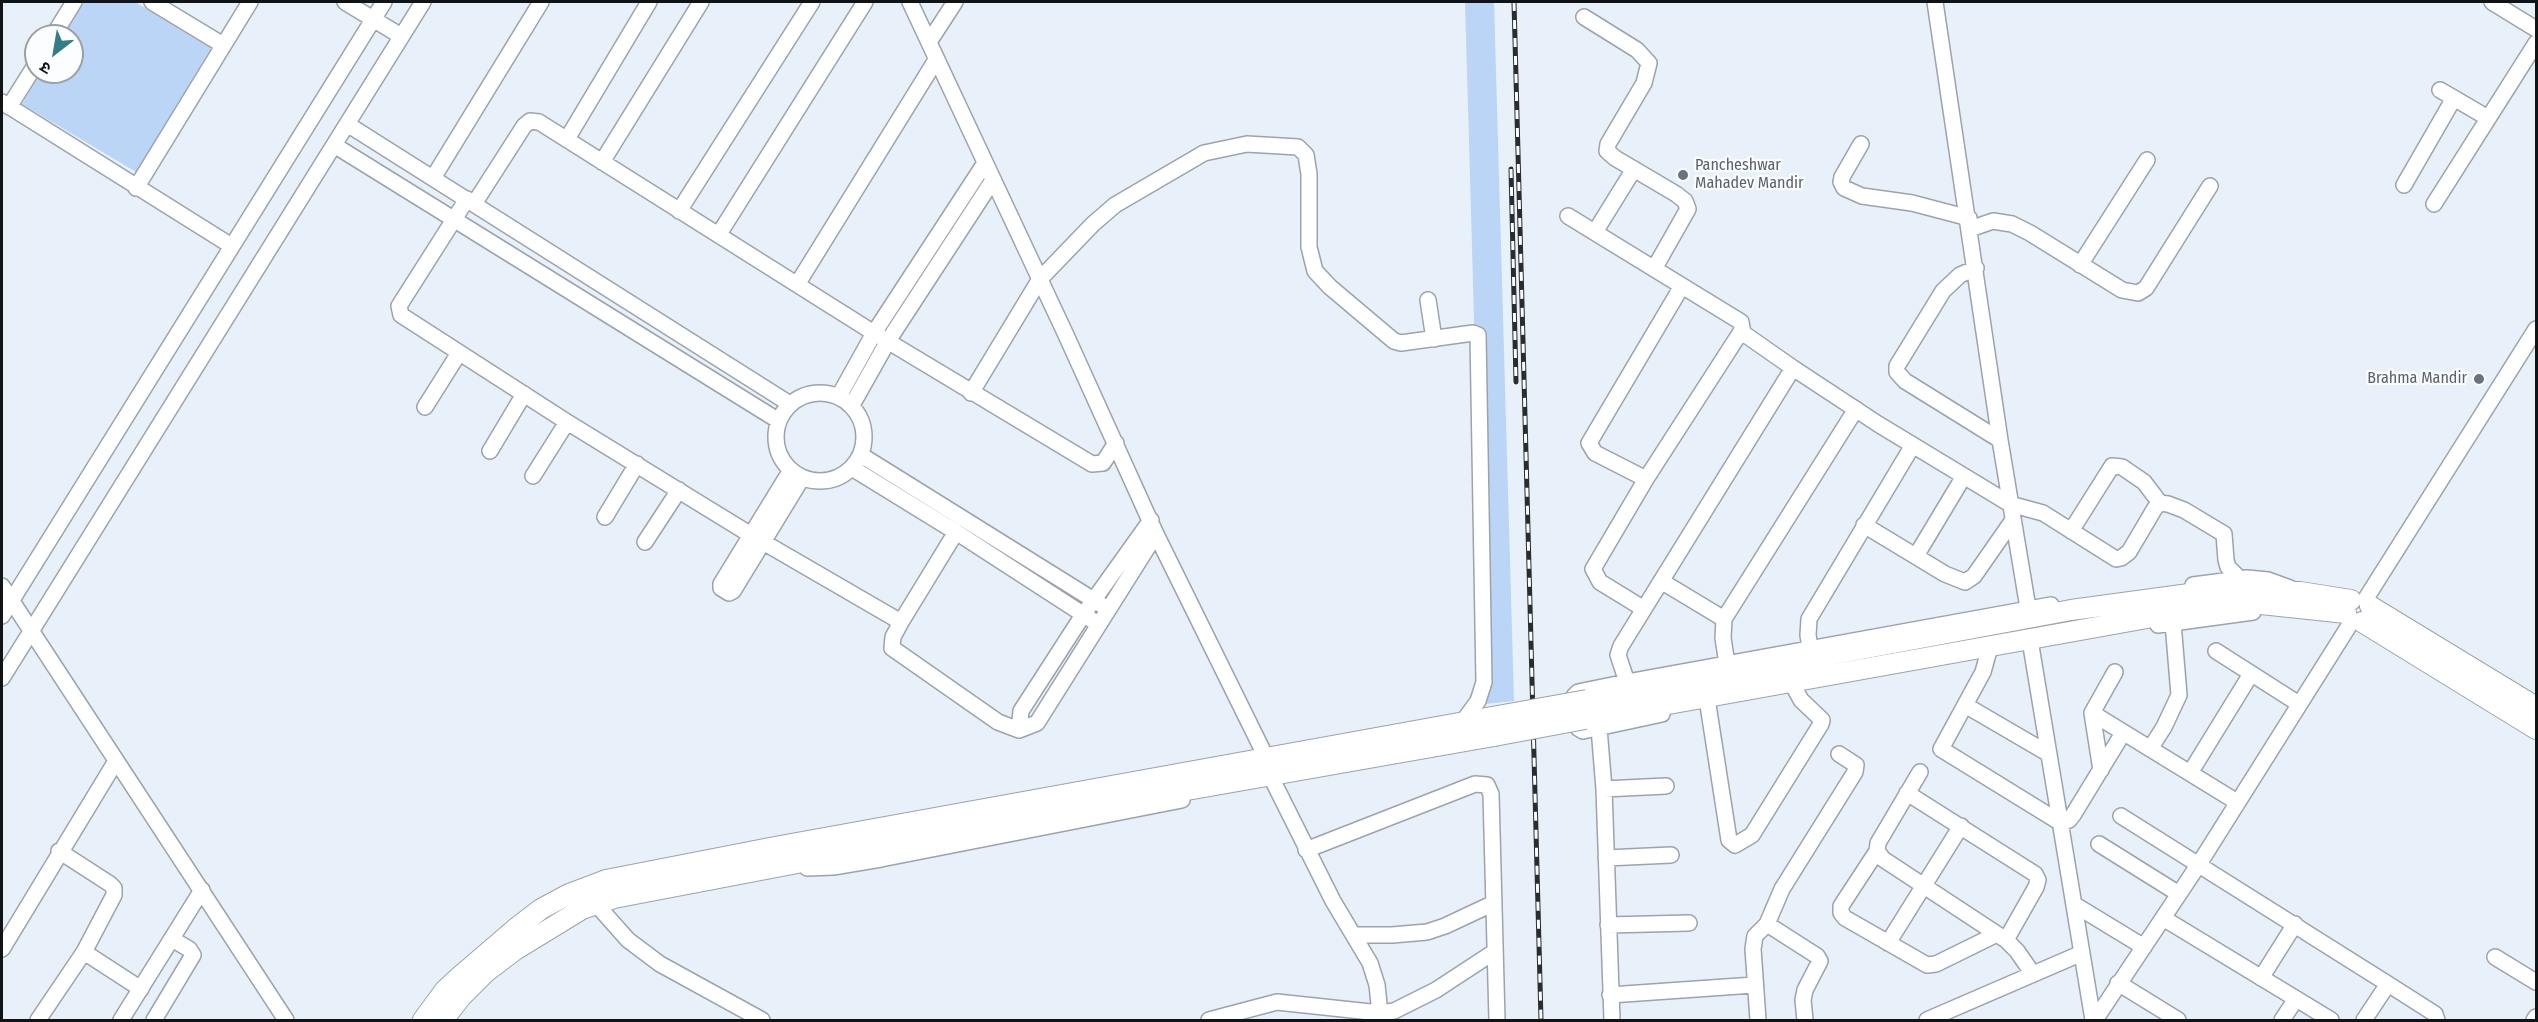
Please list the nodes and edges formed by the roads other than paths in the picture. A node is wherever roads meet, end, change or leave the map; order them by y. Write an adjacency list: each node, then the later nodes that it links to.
1 (74, 2): 18 (street)
2 (152, 2): 23 (street)
3 (250, 2): 23 (street)
4 (345, 2): 17 (street)
5 (384, 2): 17 (street)
6 (423, 2): 20 (street)
7 (541, 2): 38 (street)
8 (649, 2): 31 (street)
9 (701, 2): 35 (street)
10 (812, 2): 45 (street)
11 (865, 2): 50 (street)
12 (910, 2): 21 (street)
13 (955, 2): 21 (street)
14 (1935, 2): 48 (street)
15 (2492, 2): 19 (street)
16 (1584, 17): 37 (street)
17 (373, 19): 20 (street); 51 (street)
18 (60, 24)
19 (2535, 24)
20 (401, 36): 30 (street)
21 (929, 42): 24 (street)
22 (2536, 44): 29 (street)
23 (223, 45): 42 (street)
24 (936, 60): 36 (street); 56 (street)
25 (24, 80): 28 (street)
26 (2440, 90): 27 (street)
27 (2454, 98): 29 (street); 40 (street)
28 (5, 105): 42 (street)
29 (2488, 118): 44 (street)
30 (347, 124): 33 (street); 38 (street)
31 (567, 139): 35 (street); 43 (street)
32 (1861, 144): 48 (street)
33 (334, 145): 47 (street); 113 (street)
34 (2147, 160): 52 (street)
35 (602, 162): 45 (street)
36 (985, 163): 39 (street); 60 (street)
37 (1634, 169): 49 (street); 54 (street)
38 (434, 178): 43 (street)
39 (993, 180): 55 (street); 63 (street)
40 (2404, 185)
41 (2210, 186): 52 (street)
42 (136, 188): 51 (street)
43 (470, 202): 47 (street); 69 (street)
44 (2434, 204)
45 (680, 211): 50 (street)
46 (1568, 216): 49 (street)
47 (454, 220): 64 (street); 73 (street)
48 (1969, 224): 52 (street); 53 (street)
49 (1595, 232): 54 (street)
50 (719, 234): 56 (street)
51 (230, 245): 100 (street)
52 (2080, 265)
53 (1976, 268): 75 (street); 75 (street)
54 (1654, 269): 57 (street)
55 (1040, 279): 62 (street); 66 (street); 76 (street)
56 (798, 284): 60 (street)
57 (1682, 286): 59 (street); 84 (street)
58 (1428, 300): 62 (street)
59 (1742, 330): 65 (street); 84 (street)
60 (874, 333): 63 (street); 68 (street)
61 (2534, 338): 106 (street)
62 (1434, 339): 130 (street)
63 (888, 341): 66 (street); 70 (street)
64 (459, 353): 67 (street); 71 (street)
65 (1793, 368): 72 (street); 98 (street)
66 (971, 393): 76 (street)
67 (524, 394): 74 (street); 78 (street)
68 (838, 396): 69 (street); 70 (street)
69 (790, 404): 73 (street)
70 (852, 405): 79 (street)
71 (425, 407)
72 (1856, 409): 77 (street); 109 (street)
73 (779, 421): 81 (street)
74 (567, 422): 80 (street); 82 (street)
75 (2000, 440): 87 (street)
76 (1116, 443): 91 (street)
77 (1913, 445): 83 (street); 90 (street)
78 (490, 451)
79 (857, 462): 81 (street); 93 (street); 102 (street)
80 (637, 464): 85 (street); 88 (street)
81 (797, 474): 94 (street)
82 (533, 476)
83 (1964, 476): 87 (street); 96 (street)
84 (1646, 479): 105 (street)
85 (679, 490): 94 (street); 95 (street)
86 (2160, 503): 92 (street); 92 (street); 97 (street)
87 (2010, 504): 89 (street); 92 (street)
88 (605, 517)
89 (2013, 520): 96 (street); 103 (street)
90 (1864, 525): 96 (street); 115 (street)
91 (1154, 527): 102 (street); 104 (street); 134 (street)
92 (2071, 531)
93 (956, 532): 107 (street); 110 (street)
94 (758, 538): 110 (street)
95 (645, 542)
96 (1916, 556)
97 (2240, 579): 101 (street); 103 (street)
98 (1661, 581): 105 (street); 109 (street)
99 (2, 586): 100 (street)
100 (11, 600): 108 (street); 113 (street)
101 (2295, 600): 106 (main road); 111 (street); 129 (main road)
102 (1094, 601): 104 (street); 107 (street)
103 (2028, 608): 115 (street)
104 (1108, 609): 112 (street)
105 (1644, 609): 122 (street)
106 (2358, 610): 124 (street); 127 (main road); 131 (main road)
107 (1083, 615): 112 (street); 132 (street)
108 (2, 616)
109 (1724, 619): 118 (street)
110 (901, 622): 132 (street)
111 (2173, 623): 114 (street); 135 (street)
112 (1098, 624): 132 (street)
113 (31, 630): 121 (street); 138 (street)
114 (2031, 646): 117 (street); 137 (street)
115 (1810, 648): 118 (street)
116 (2216, 651): 120 (street)
117 (1988, 654): 123 (street); 126 (street)
118 (1727, 664): 122 (street)
119 (2115, 672): 128 (street)
120 (2252, 674): 124 (street); 141 (street)
121 (2, 678)
122 (1627, 682): 129 (street)
123 (1795, 689): 125 (street); 125 (street)
124 (2299, 704): 146 (street)
125 (1708, 705): 129 (street)
126 (1965, 705): 137 (street); 148 (street)
127 (2536, 707)
128 (2092, 713): 133 (street); 139 (street)
129 (1590, 716): 130 (main road, bridge); 144 (street)
130 (1483, 725): 134 (street); 142 (street); 151 (main road); 158 (main road)
131 (2536, 729)
132 (1019, 730)
133 (2123, 733): 135 (street); 139 (street)
134 (1262, 749): 151 (street)
135 (2150, 749): 141 (street)
136 (1839, 754): 167 (street)
137 (2049, 754): 148 (street)
138 (116, 760): 153 (street); 160 (street)
139 (2101, 770): 148 (street)
140 (1920, 772): 145 (street)
141 (2190, 773): 146 (street)
142 (1274, 783): 152 (street); 158 (street)
143 (1666, 786): 144 (street)
144 (1604, 789): 156 (street)
145 (1908, 793): 149 (street); 154 (street)
146 (2237, 802): 157 (street)
147 (2121, 816): 157 (street)
148 (2061, 823): 164 (street)
149 (1961, 826): 159 (street); 171 (street)
150 (2099, 844): 161 (street)
151 (775, 847): 195 (main road)
152 (1306, 850): 162 (street); 170 (street)
153 (59, 851): 175 (street); 176 (street)
154 (1877, 851): 159 (street); 173 (street)
155 (1671, 855): 156 (street)
156 (1606, 858): 169 (street)
157 (2199, 864): 161 (street); 168 (street)
158 (784, 865): 163 (main road)
159 (1924, 885): 171 (street); 173 (street)
160 (202, 890): 172 (street); 194 (street)
161 (2179, 894): 165 (street)
162 (1494, 903): 170 (street); 177 (street)
163 (596, 904): 196 (main road); 197 (street)
164 (2075, 905): 174 (street); 178 (street)
165 (2163, 918): 174 (street); 181 (street)
166 (1689, 923): 169 (street)
167 (1767, 924): 185 (street); 202 (street)
168 (2295, 924): 181 (street); 184 (street)
169 (1608, 925): 187 (street)
170 (1354, 934): 189 (street)
171 (2001, 937): 173 (street); 180 (street)
172 (172, 939): 186 (street); 193 (street)
173 (1888, 943)
174 (2144, 947): 183 (street)
175 (2, 949)
176 (84, 951): 186 (street); 191 (street)
177 (1494, 952): 189 (street); 199 (street)
178 (2082, 953): 180 (street); 204 (street)
179 (2495, 957): 182 (street)
180 (2033, 974): 203 (street)
181 (2261, 978): 188 (street)
182 (2536, 982)
183 (2118, 983): 204 (street); 205 (street)
184 (2388, 984): 208 (street); 209 (street)
185 (1755, 985): 187 (street); 201 (street)
186 (141, 988): 192 (street)
187 (1610, 995): 200 (street)
188 (2296, 999): 206 (street); 207 (street)
189 (1380, 1013): 190 (street)
190 (1348, 1015): 198 (street)
191 (38, 1020)
192 (121, 1020)
193 (154, 1020)
194 (286, 1020)
195 (423, 1020)
196 (442, 1020)
197 (762, 1020)
198 (1209, 1020)
199 (1497, 1020)
200 (1612, 1020)
201 (1758, 1020)
202 (1805, 1020)
203 (1927, 1020)
204 (2094, 1020)
205 (2178, 1020)
206 (2282, 1020)
207 (2331, 1020)
208 (2364, 1020)
209 (2437, 1020)

